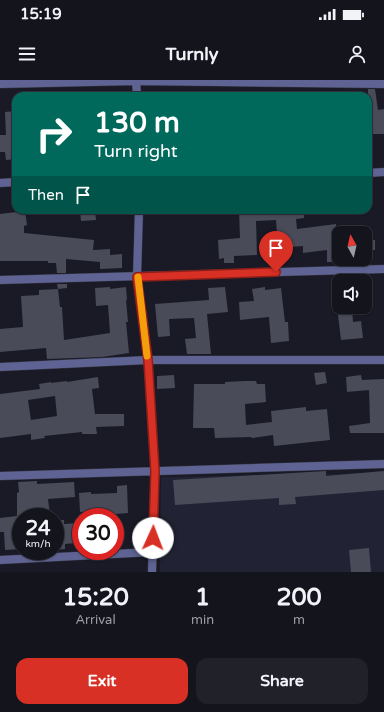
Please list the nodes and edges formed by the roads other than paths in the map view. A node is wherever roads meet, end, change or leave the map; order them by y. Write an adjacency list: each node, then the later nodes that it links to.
1 (136, 81): 2 (street); 3 (street); 4 (street)
2 (0, 84)
3 (384, 84)
4 (137, 92)
5 (384, 172): 6 (street)
6 (372, 173)
7 (12, 182): 8 (street)
8 (0, 183)
9 (139, 214): 11 (street)
10 (384, 269): 11 (street)
11 (137, 277): 12 (street); 13 (street)
12 (0, 280)
13 (148, 360): 14 (street); 15 (street); 17 (street)
14 (384, 360)
15 (0, 367)
16 (384, 464): 17 (street)
17 (155, 471): 18 (street); 19 (street)
18 (0, 476)
19 (152, 552): 20 (street); 21 (street)
20 (0, 560)
21 (152, 572)

